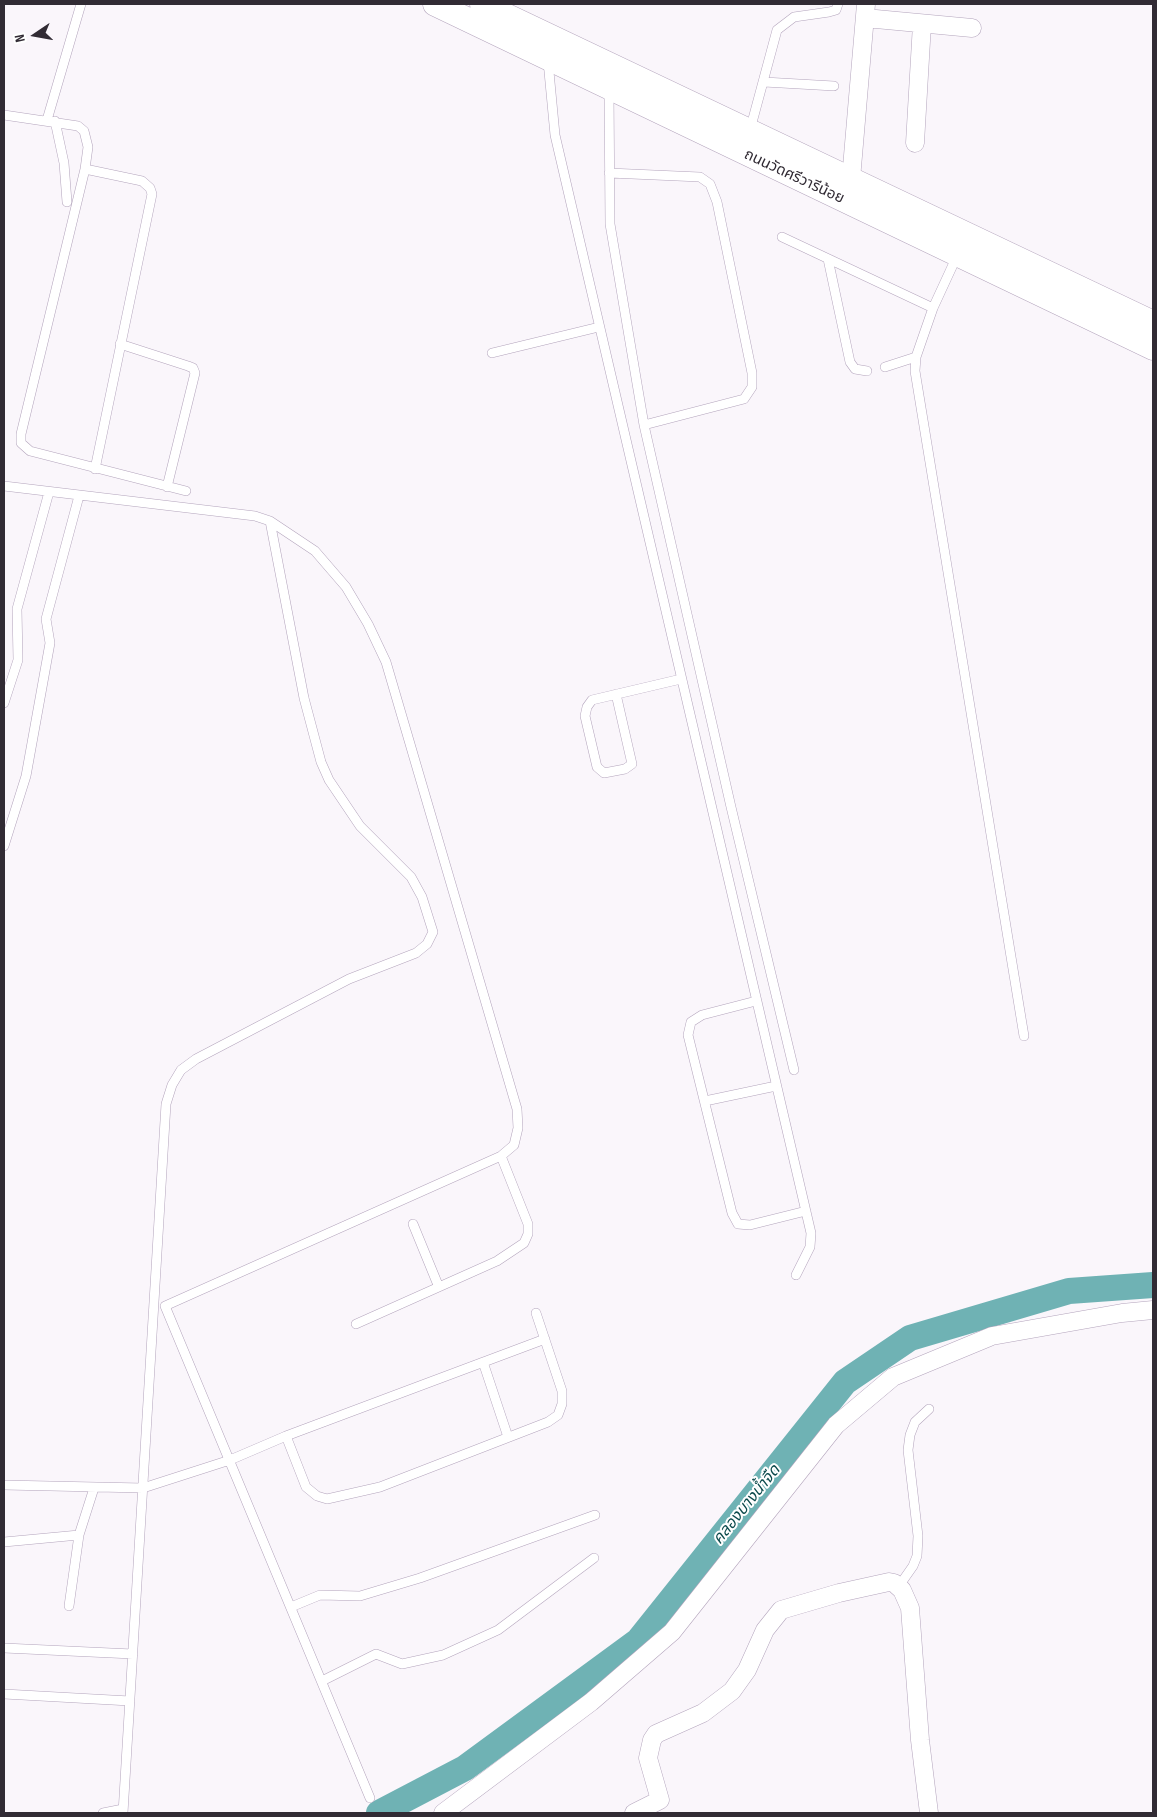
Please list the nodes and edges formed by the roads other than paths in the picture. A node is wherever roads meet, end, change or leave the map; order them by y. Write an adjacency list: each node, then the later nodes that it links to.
1 (81, 4): 13 (lane)
2 (435, 4): 8 (main road, ถนนวัดศรีวารีน้อย)
3 (482, 4): 14 (main road, ถนนวัดศรีวารีน้อย)
4 (838, 4): 9 (lane)
5 (866, 11): 6 (street); 18 (street)
6 (922, 24): 7 (street); 15 (street)
7 (972, 28)
8 (548, 58): 11 (main road, ถนนวัดศรีวารีน้อย); 25 (lane)
9 (764, 82): 10 (lane); 14 (lane)
10 (834, 86)
11 (609, 88): 17 (lane); 21 (main road, ถนนวัดศรีวารีน้อย)
12 (4, 115): 13 (lane)
13 (51, 121): 16 (lane); 19 (lane)
14 (750, 131): 18 (main road, ถนนวัดศรีวารีน้อย)
15 (916, 143)
16 (84, 169): 26 (lane); 33 (lane)
17 (609, 173): 32 (lane); 32 (lane)
18 (851, 179): 24 (main road, ถนนวัดศรีวารีน้อย)
19 (67, 202)
20 (782, 237): 22 (lane)
21 (958, 255): 23 (lane); 27 (main road, ถนนวัดศรีวารีน้อย)
22 (828, 259): 23 (lane); 31 (lane)
23 (934, 308): 29 (lane)
24 (1153, 324)
25 (599, 327): 28 (lane); 40 (lane)
26 (120, 344): 33 (lane); 35 (lane)
27 (1153, 348)
28 (492, 354)
29 (916, 357): 30 (lane); 45 (lane)
30 (885, 366)
31 (866, 371)
32 (644, 425): 46 (lane)
33 (95, 469): 35 (lane)
34 (4, 486): 37 (lane)
35 (167, 487): 36 (lane)
36 (186, 491)
37 (49, 492): 38 (lane); 42 (lane)
38 (79, 496): 39 (lane); 43 (lane)
39 (270, 521): 49 (lane); 54 (lane)
40 (681, 679): 41 (lane); 44 (lane)
41 (616, 694): 41 (lane)
42 (4, 703)
43 (4, 846)
44 (756, 1001): 47 (lane); 48 (lane)
45 (1024, 1036)
46 (794, 1070)
47 (776, 1086): 48 (lane); 50 (lane)
48 (705, 1100): 50 (lane)
49 (501, 1156): 53 (lane); 55 (lane)
50 (806, 1211): 52 (lane)
51 (413, 1224): 53 (lane)
52 (796, 1275)
53 (438, 1285): 58 (lane)
54 (154, 1303): 55 (lane); 67 (lane)
55 (165, 1306): 64 (lane)
56 (1153, 1310): 84 (street)
57 (536, 1313): 59 (lane)
58 (356, 1324)
59 (545, 1339): 60 (lane); 63 (lane)
60 (483, 1362): 62 (lane); 63 (lane)
61 (929, 1410): 72 (lane)
62 (286, 1436): 63 (lane); 64 (lane)
63 (508, 1437)
64 (230, 1460): 67 (lane); 74 (lane)
65 (4, 1485): 66 (lane)
66 (94, 1488): 67 (lane); 69 (lane)
67 (143, 1488): 76 (lane)
68 (595, 1515): 74 (lane)
69 (79, 1535): 70 (lane); 73 (lane)
70 (4, 1542)
71 (594, 1558): 77 (lane)
72 (899, 1586): 81 (street); 86 (street)
73 (69, 1606)
74 (291, 1607): 77 (lane)
75 (4, 1648): 76 (lane)
76 (133, 1654): 79 (lane)
77 (322, 1681): 80 (lane)
78 (4, 1694): 79 (lane)
79 (130, 1701): 82 (lane)
80 (370, 1798)
81 (664, 1807): 85 (street)
82 (123, 1811): 83 (lane)
83 (102, 1813)
84 (443, 1813)
85 (634, 1813)
86 (929, 1813)

